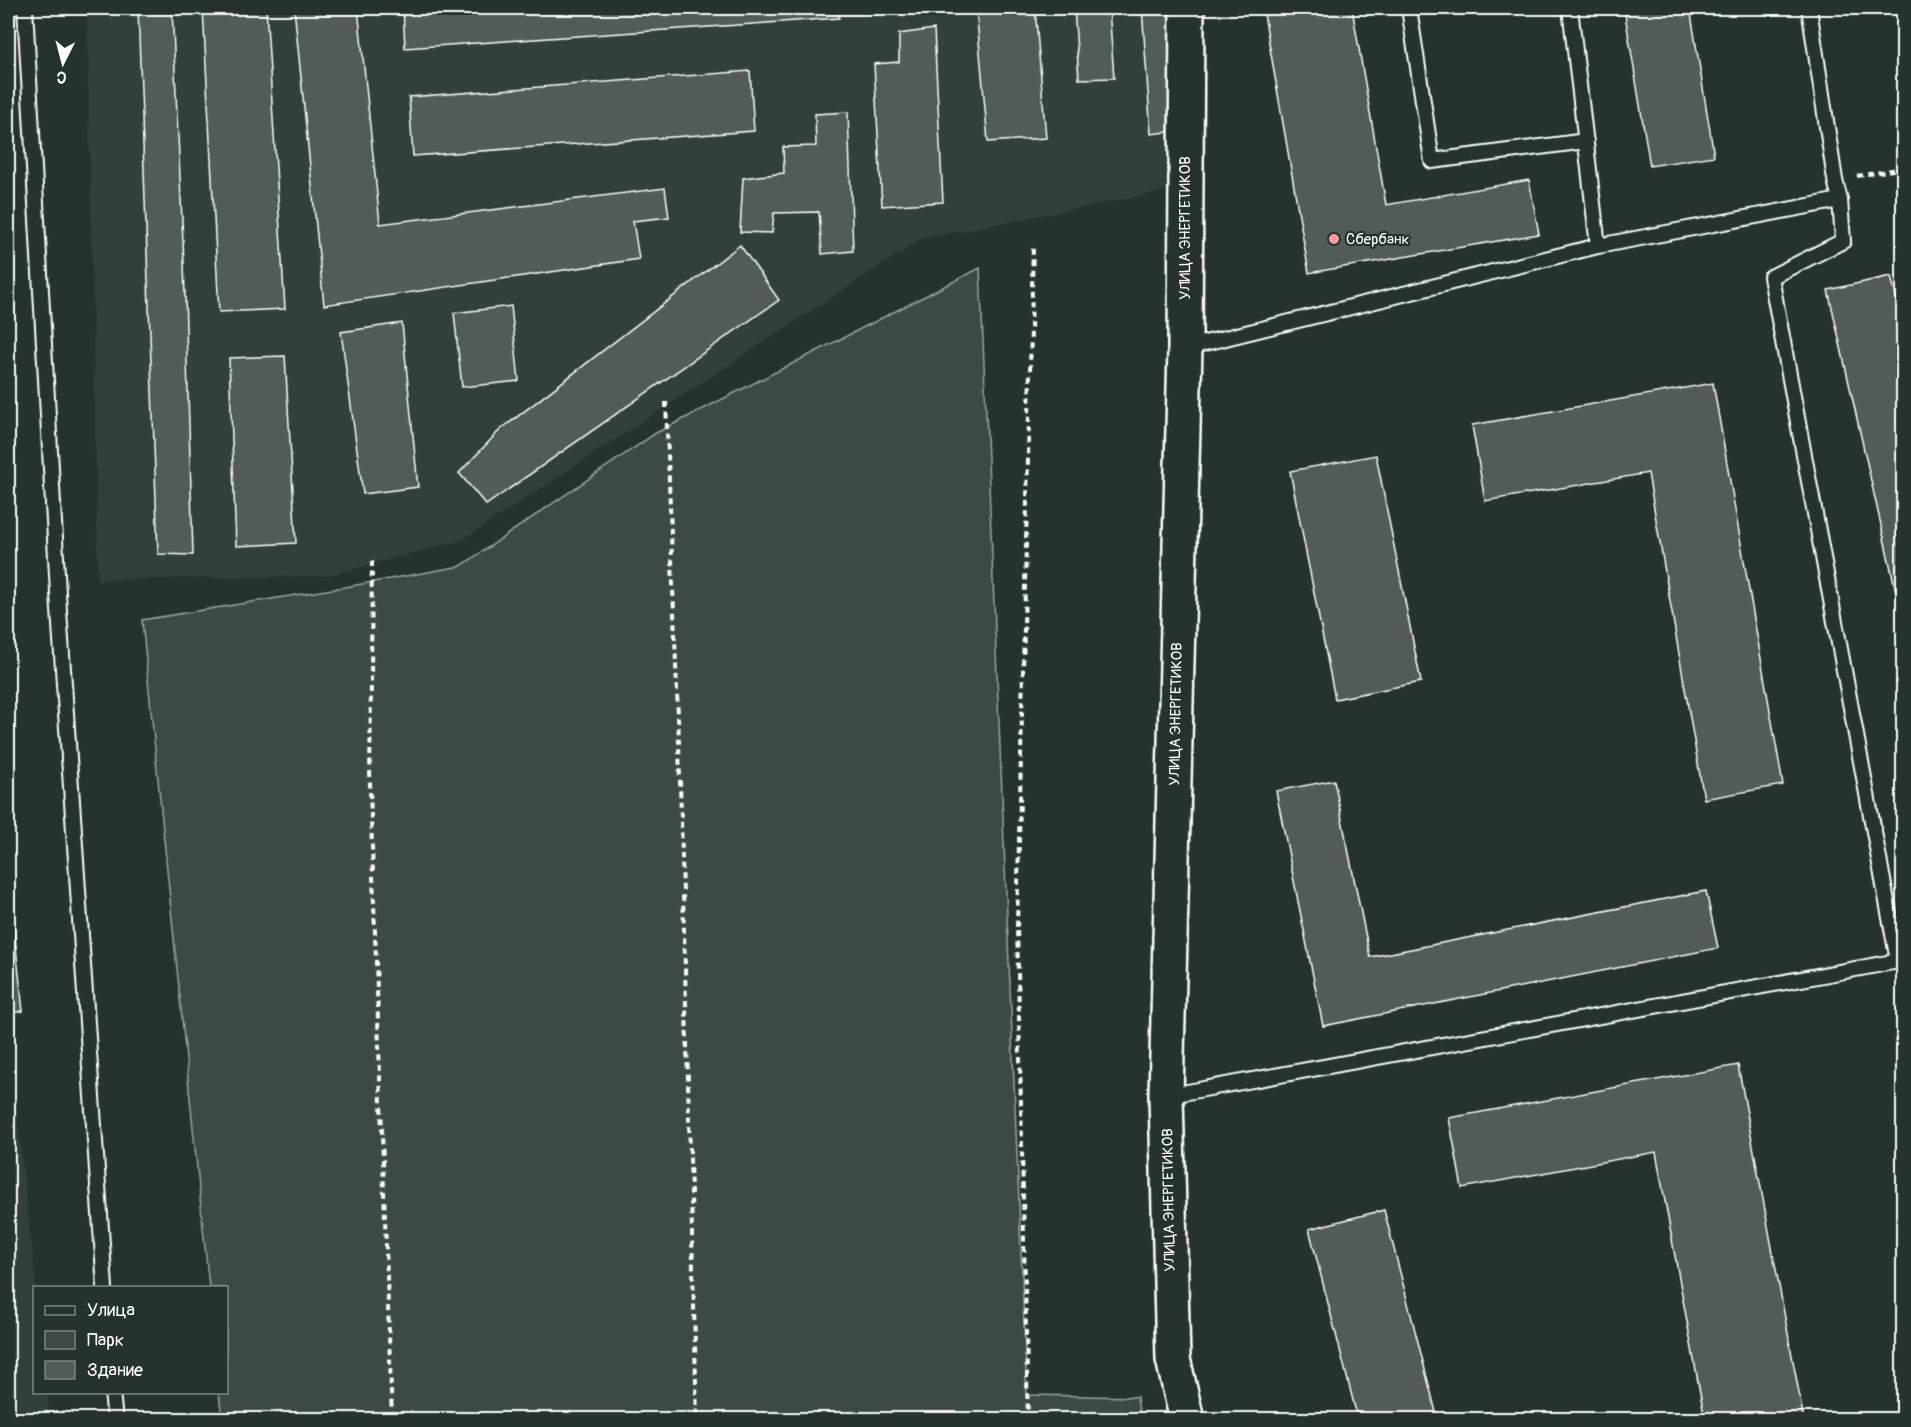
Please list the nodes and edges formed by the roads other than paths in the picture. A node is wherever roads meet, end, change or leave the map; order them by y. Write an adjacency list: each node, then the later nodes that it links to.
1 (25, 8): 12 (lane)
2 (1187, 8): 9 (street, УЛИЦА ЭНЕРГЕТИКОВ)
3 (1408, 8): 6 (lane)
4 (1570, 8): 6 (lane)
5 (1809, 8): 7 (lane)
6 (1586, 141): 8 (lane)
7 (1840, 200): 8 (lane); 10 (lane)
8 (1598, 246): 9 (lane)
9 (1185, 348): 11 (street, УЛИЦА ЭНЕРГЕТИКОВ)
10 (1901, 960): 11 (lane)
11 (1166, 1096): 15 (street, УЛИЦА ЭНЕРГЕТИКОВ)
12 (105, 1286)
13 (112, 1394): 14 (lane)
14 (115, 1419)
15 (1187, 1419)

